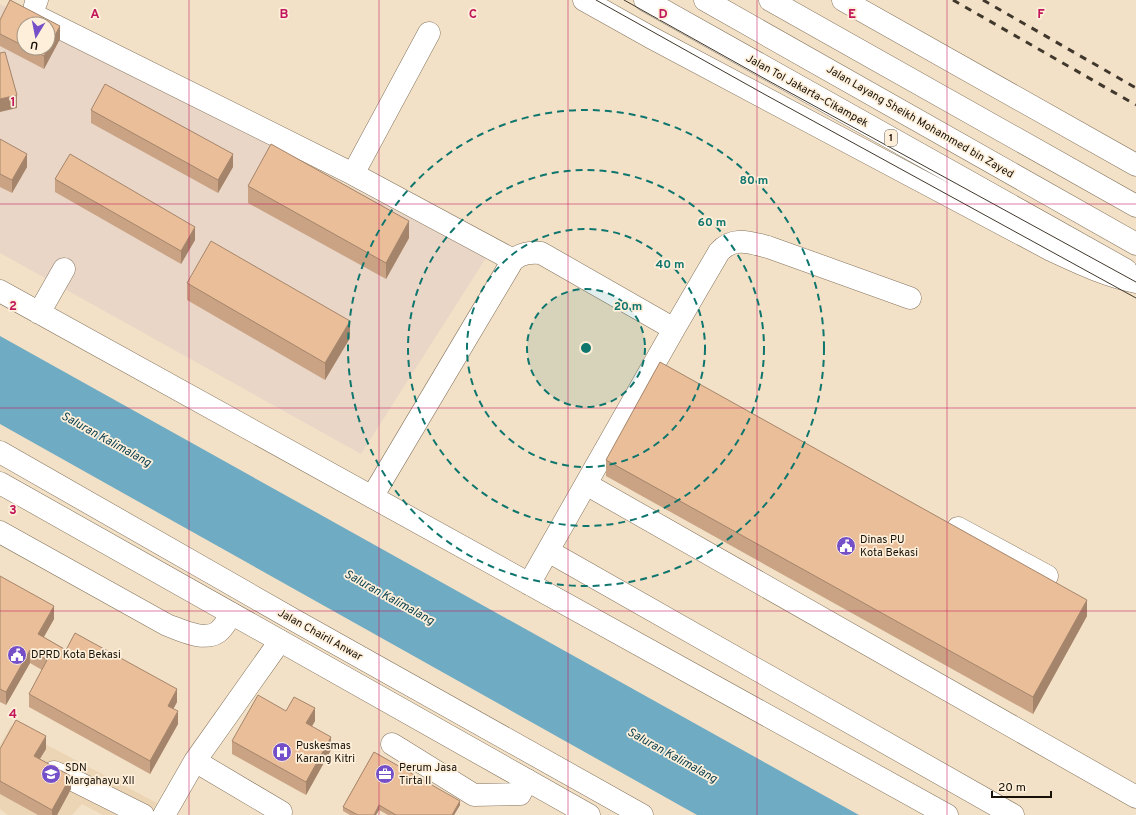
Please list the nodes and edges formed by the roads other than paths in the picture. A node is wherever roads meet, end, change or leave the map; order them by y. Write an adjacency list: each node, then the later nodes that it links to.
1 (37, 0): 9 (main road)
2 (584, 0): 15 (main road)
3 (645, 0): 14 (main road, Jalan Tol Jakarta–Cikampek / 1)
4 (705, 0): 11 (main road, Jalan Layang Sheikh Mohammed bin Zayed)
5 (770, 0): 10 (main road)
6 (843, 0): 8 (main road)
7 (429, 33): 9 (main road)
8 (1136, 165)
9 (353, 174): 12 (main road)
10 (1136, 206)
11 (1136, 244)
12 (513, 260): 19 (main road); 23 (main road)
13 (64, 269): 18 (main road)
14 (1136, 276)
15 (1136, 282)
16 (0, 291): 18 (main road)
17 (910, 298): 19 (main road)
18 (39, 313): 23 (main road)
19 (674, 329): 22 (main road)
20 (0, 452): 30 (main road, Jalan Chairil Anwar)
21 (0, 482): 29 (main road)
22 (586, 484): 26 (main road); 37 (main road)
23 (372, 497): 28 (main road)
24 (941, 520): 27 (main road)
25 (0, 532): 29 (main road)
26 (548, 551): 28 (main road); 44 (main road)
27 (1047, 576)
28 (529, 584): 43 (main road)
29 (232, 614): 31 (main road)
30 (294, 620): 31 (main road); 36 (main road, Jalan Chairil Anwar)
31 (280, 640): 33 (main road); 35 (main road)
32 (392, 744): 35 (main road)
33 (195, 761): 38 (main road); 41 (main road)
34 (54, 772): 40 (main road)
35 (527, 780): 39 (main road)
36 (588, 785): 39 (main road); 42 (main road, Jalan Chairil Anwar)
37 (1136, 797)
38 (280, 812)
39 (579, 812)
40 (143, 815)
41 (164, 815)
42 (642, 815)
43 (947, 815)
44 (1013, 815)

